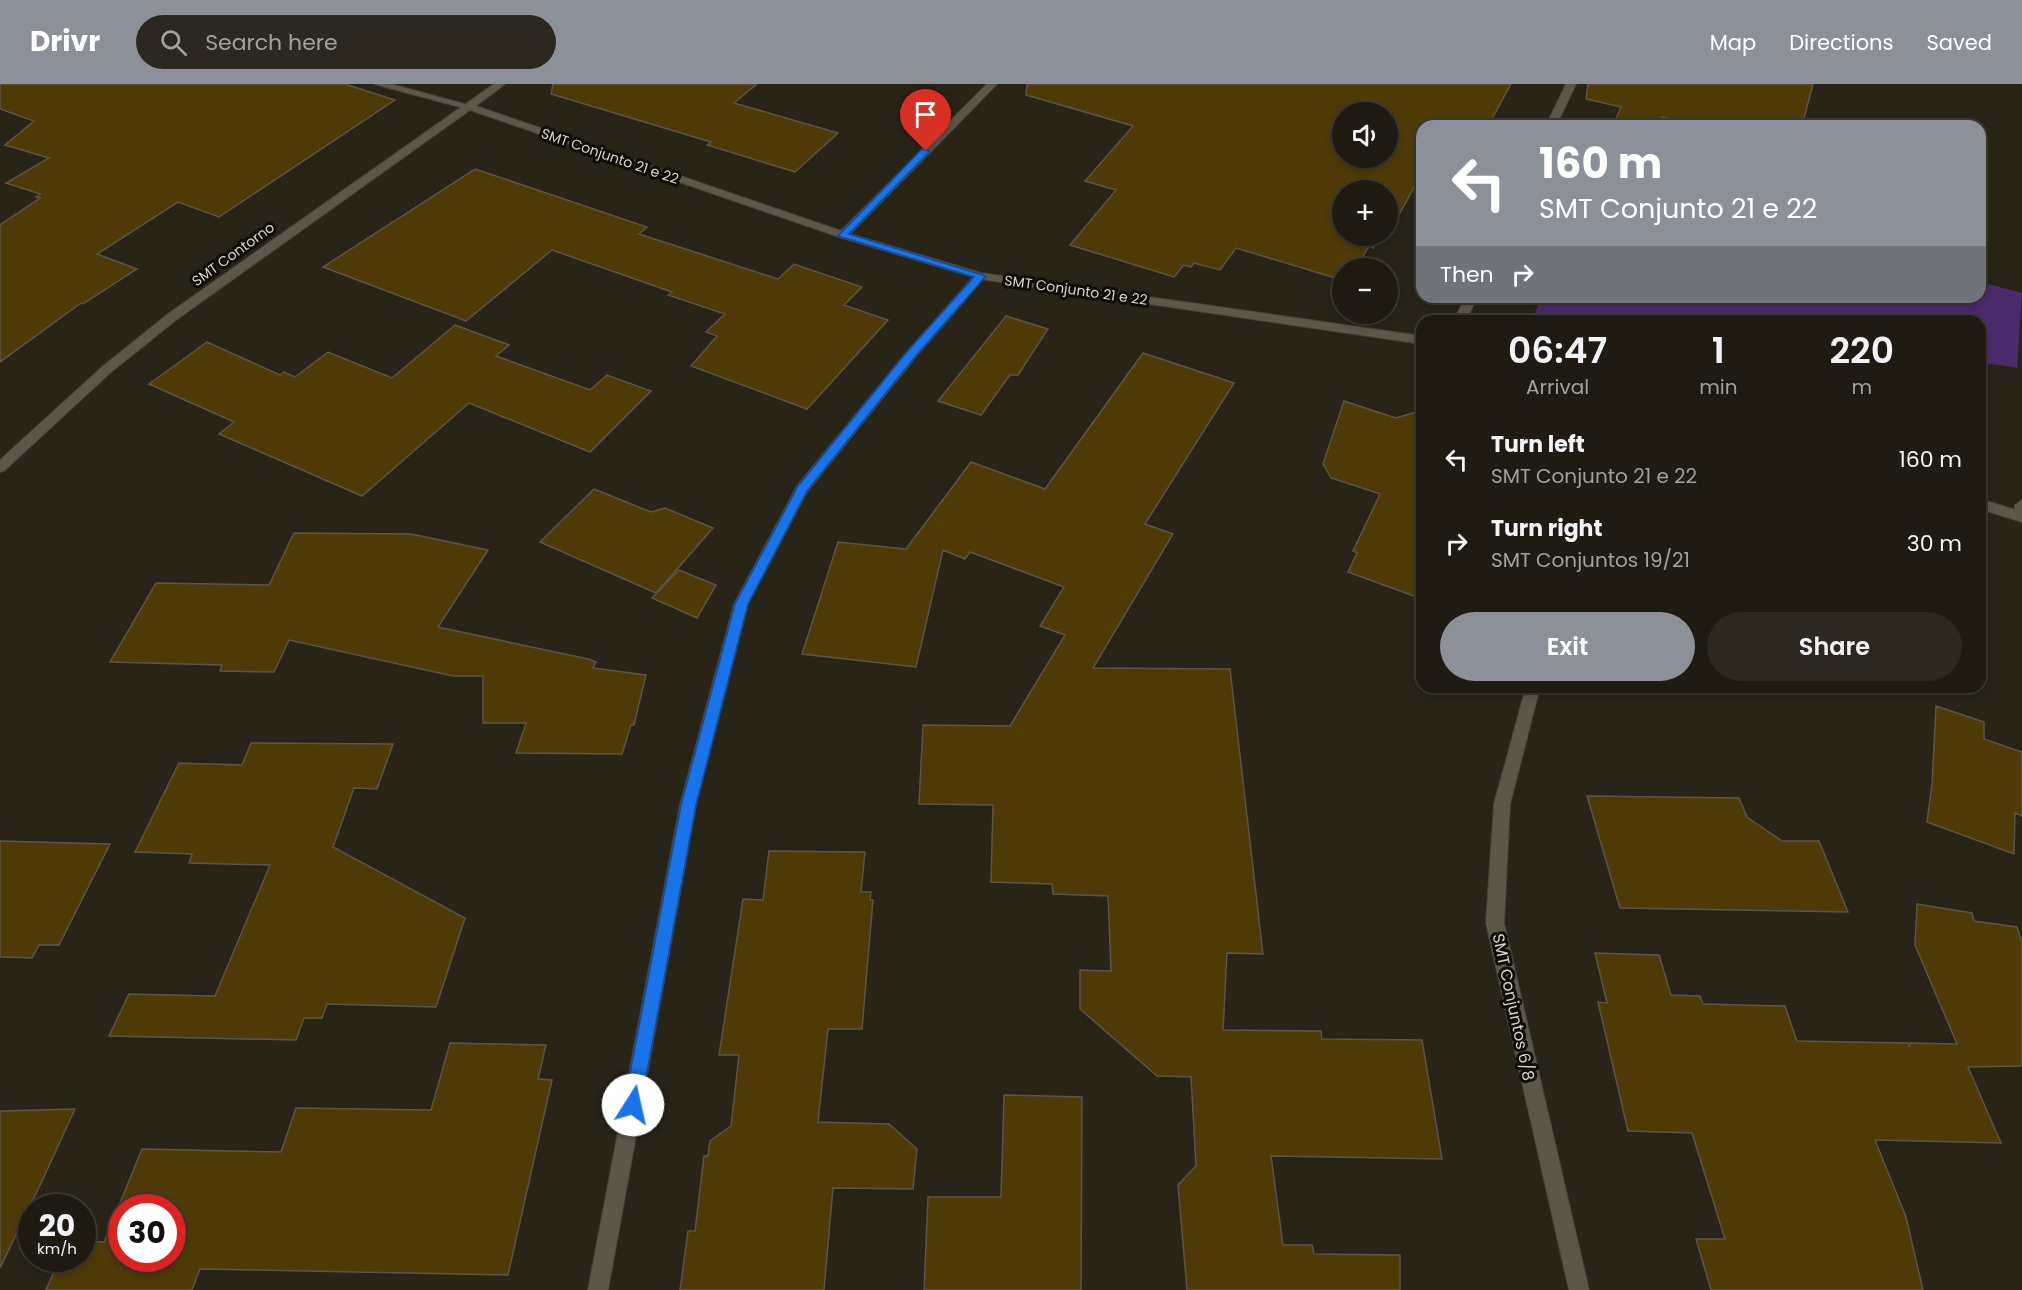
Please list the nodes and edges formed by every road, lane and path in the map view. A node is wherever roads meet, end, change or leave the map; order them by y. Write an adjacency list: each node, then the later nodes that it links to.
1 (379, 84): 5 (street, SMT Conjunto 21 e 22)
2 (500, 84): 5 (street, SMT Contorno)
3 (992, 84): 7 (street)
4 (1571, 84): 6 (street)
5 (466, 106): 7 (street, SMT Conjunto 21 e 22); 10 (street, SMT Contorno)
6 (1554, 120)
7 (843, 236): 8 (street, SMT Conjunto 21 e 22)
8 (980, 276): 9 (street, SMT Conjunto 21 e 22); 15 (street)
9 (1416, 339)
10 (0, 467)
11 (2022, 505): 13 (street)
12 (1986, 506): 13 (street)
13 (2022, 517)
14 (1531, 693): 16 (street, SMT Conjuntos 6/8)
15 (598, 1290)
16 (1579, 1290)

